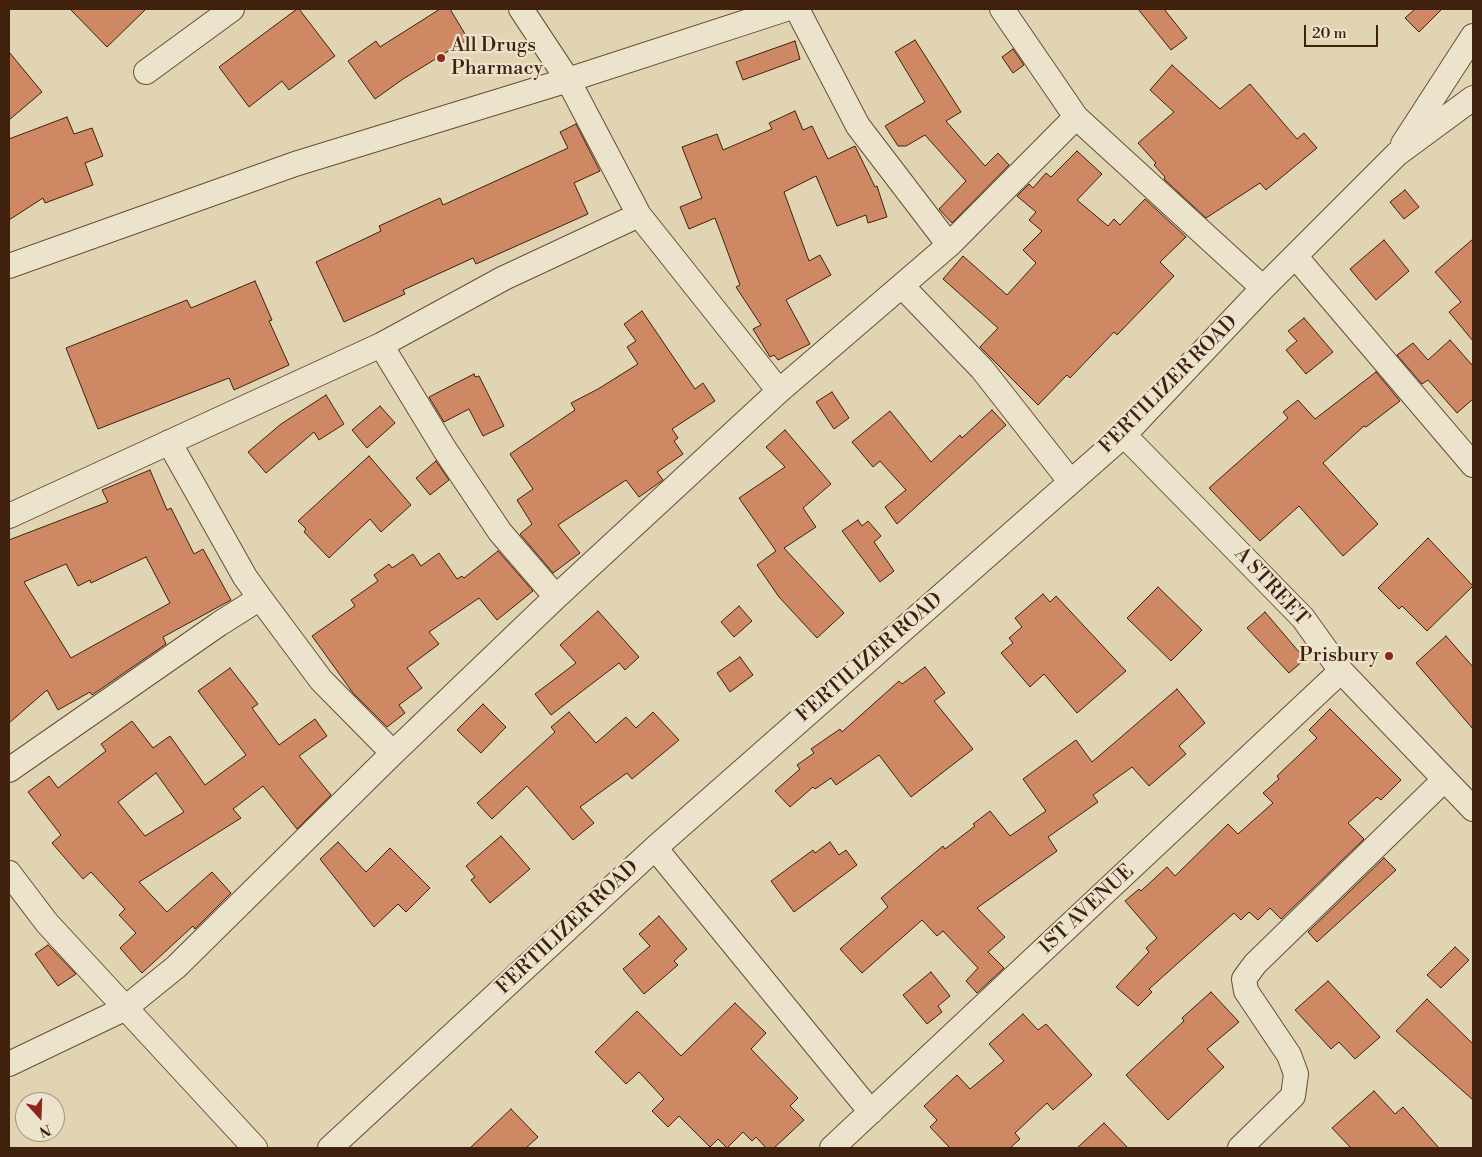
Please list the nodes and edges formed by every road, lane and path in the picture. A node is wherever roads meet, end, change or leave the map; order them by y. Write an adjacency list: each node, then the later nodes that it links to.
1 (232, 9): 7 (street)
2 (521, 9): 8 (street)
3 (786, 9): 8 (street)
4 (797, 9): 13 (street)
5 (1002, 9): 10 (street)
6 (1473, 36): 11 (street, FERTILIZER ROAD)
7 (146, 72)
8 (568, 80): 12 (street); 15 (street)
9 (1473, 98): 11 (street, FERTILIZER ROAD)
10 (1076, 117): 13 (street); 17 (street)
11 (1397, 154): 14 (street, FERTILIZER ROAD)
12 (639, 215): 18 (street); 19 (street)
13 (949, 245): 16 (street)
14 (1295, 256): 17 (street, FERTILIZER ROAD); 22 (street)
15 (9, 266)
16 (902, 286): 19 (street); 23 (street)
17 (1263, 288): 20 (street, FERTILIZER ROAD)
18 (381, 344): 21 (street); 26 (street)
19 (779, 391): 26 (street)
20 (1124, 435): 23 (street, FERTILIZER ROAD); 27 (street, A STREET)
21 (169, 442): 24 (street); 25 (street)
22 (1473, 465)
23 (1070, 481): 32 (street, FERTILIZER ROAD)
24 (9, 516)
25 (260, 598): 28 (street); 29 (street)
26 (556, 598): 28 (street)
27 (1341, 671): 30 (street, A STREET); 36 (street, 1ST AVENUE)
28 (393, 753): 34 (street)
29 (9, 770)
30 (1444, 780): 31 (street, A STREET); 40 (street)
31 (1473, 809)
32 (655, 848): 36 (street); 38 (street, FERTILIZER ROAD)
33 (9, 873): 34 (street)
34 (124, 1009): 35 (street); 37 (street)
35 (9, 1064)
36 (871, 1112): 39 (street, 1ST AVENUE)
37 (255, 1148)
38 (330, 1148)
39 (832, 1148)
40 (1240, 1148)

